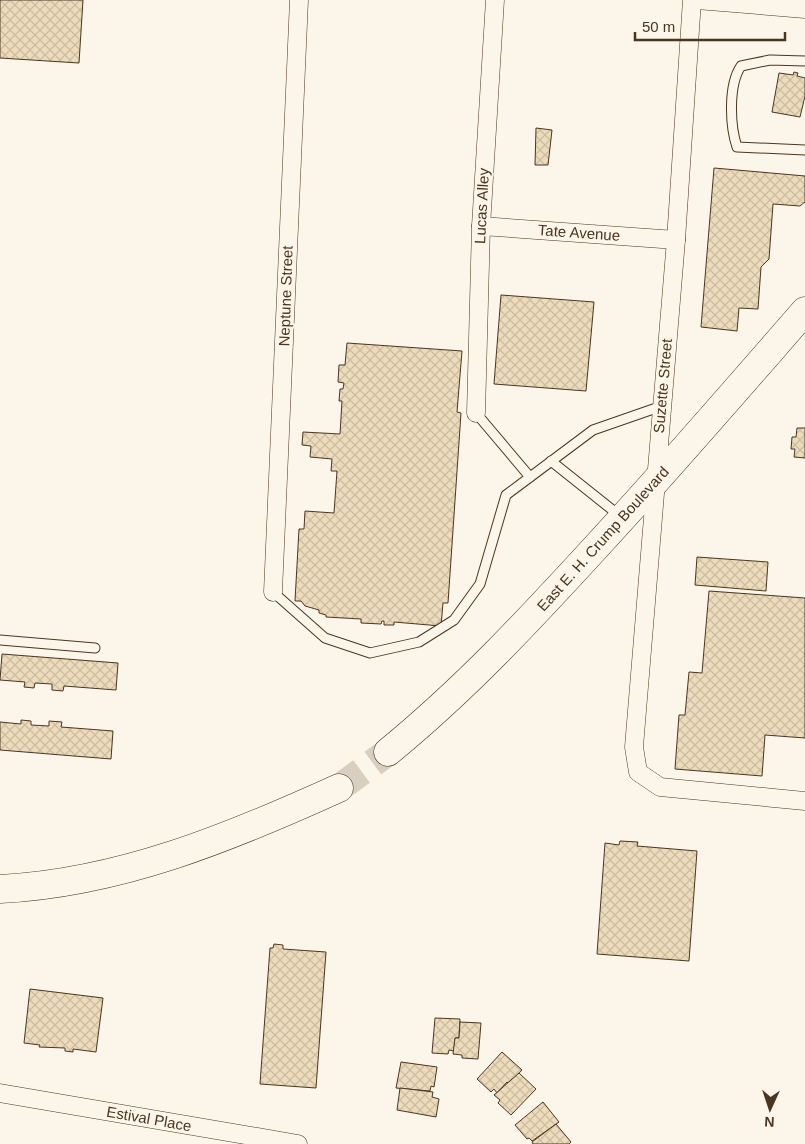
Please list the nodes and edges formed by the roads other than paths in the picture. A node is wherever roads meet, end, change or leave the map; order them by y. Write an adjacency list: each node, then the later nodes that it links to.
1 (299, 0): 17 (street, Neptune Street)
2 (495, 0): 8 (street, Lucas Alley)
3 (692, 0): 9 (street, Suzette Street)
4 (697, 0): 5 (street)
5 (805, 9)
6 (805, 61): 7 (lane)
7 (805, 150)
8 (481, 226): 9 (street, Tate Avenue); 12 (street, Lucas Alley)
9 (676, 240): 11 (street, Suzette Street)
10 (805, 311): 15 (main road, East E. H. Crump Boulevard)
11 (662, 406): 13 (lane); 15 (street, Suzette Street)
12 (476, 413): 14 (lane)
13 (551, 461): 14 (lane); 16 (lane)
14 (530, 477): 17 (lane)
15 (655, 482): 16 (main road, East E. H. Crump Boulevard); 22 (street, Suzette Street)
16 (623, 518): 20 (main road, East E. H. Crump Boulevard)
17 (273, 592)
18 (0, 640): 19 (lane)
19 (95, 648)
20 (388, 752)
21 (340, 788): 23 (main road)
22 (805, 801)
23 (0, 889)
24 (0, 1093): 25 (street, Estival Place)
25 (298, 1144)

